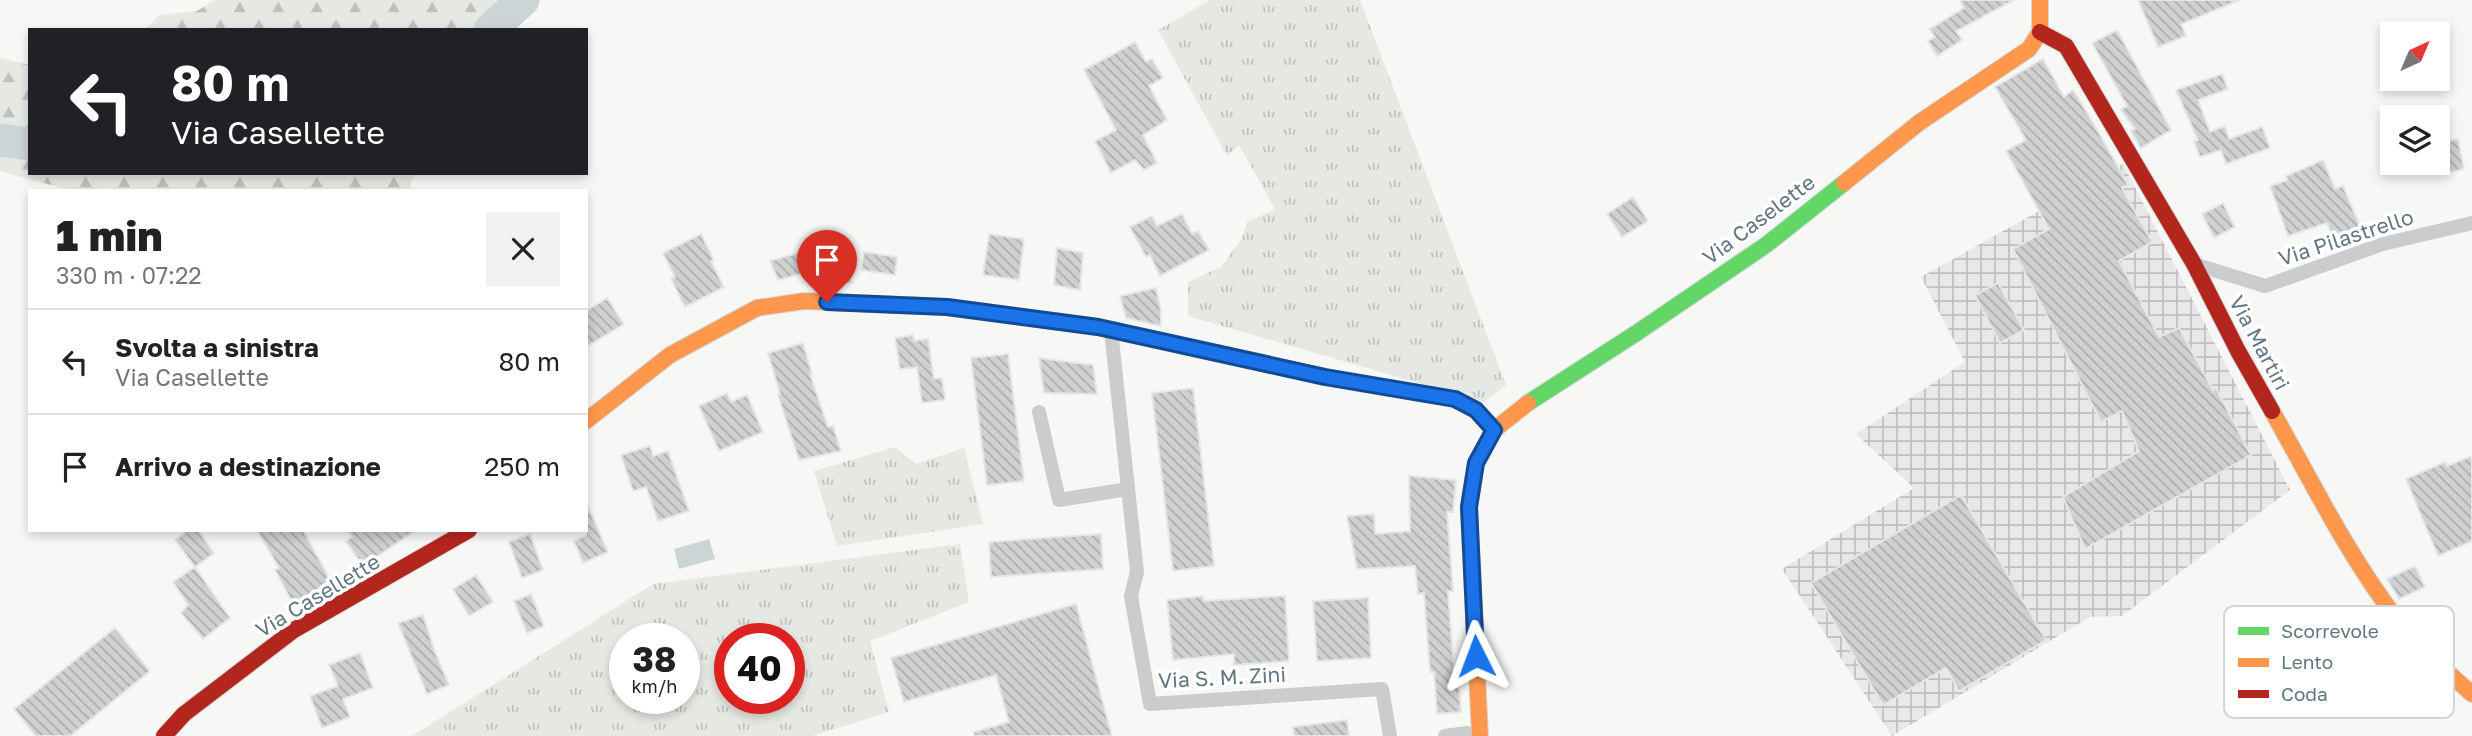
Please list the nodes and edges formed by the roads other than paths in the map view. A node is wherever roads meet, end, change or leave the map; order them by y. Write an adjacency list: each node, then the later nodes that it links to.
1 (2040, 0): 2 (street)
2 (2040, 32): 4 (street, Via Martiri); 8 (street, Via Caselette)
3 (2472, 223): 4 (street, Via Pilastrello)
4 (2194, 264): 11 (street, Via Martiri)
5 (1111, 330): 7 (street); 8 (street); 9 (street, Via S. M. Zini)
6 (1039, 412): 9 (street)
7 (588, 419)
8 (1494, 430): 14 (street)
9 (1128, 489): 16 (street, Via S. M. Zini)
10 (466, 532): 15 (street, Via Casellette)
11 (2387, 606)
12 (2454, 678): 13 (street, Via Martiri)
13 (2472, 694)
14 (1474, 734): 17 (street)
15 (164, 736)
16 (1390, 736)
17 (1445, 736)

